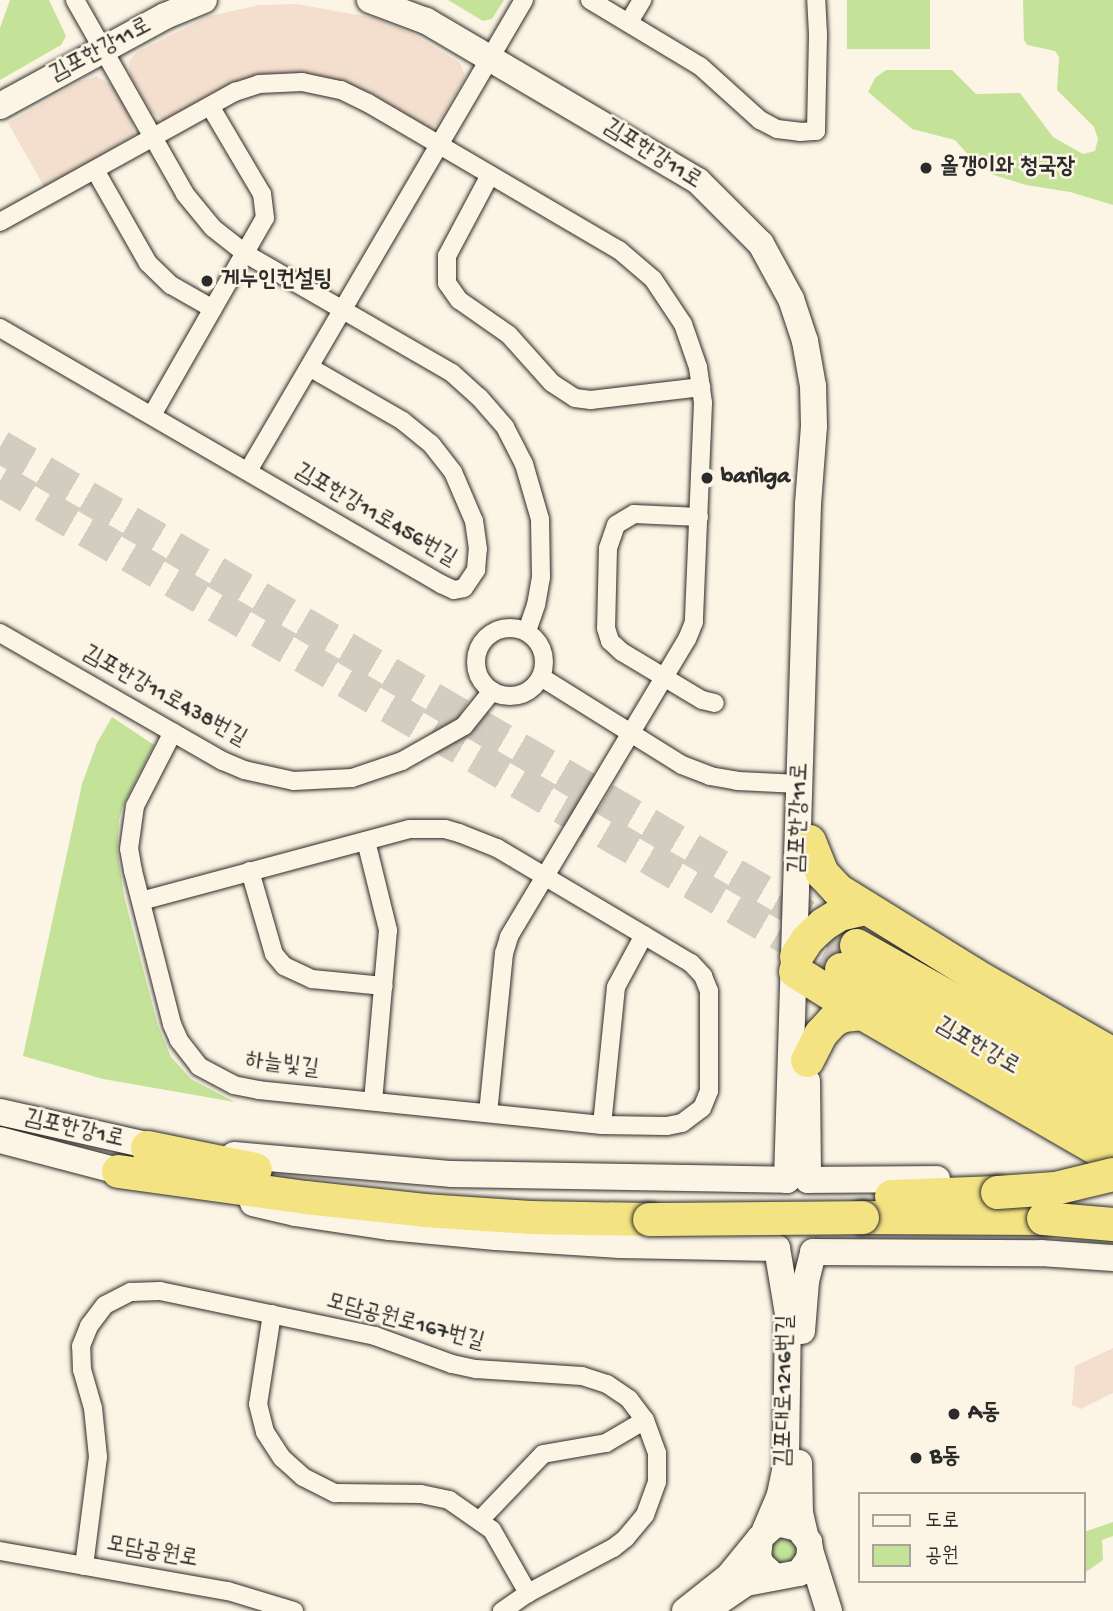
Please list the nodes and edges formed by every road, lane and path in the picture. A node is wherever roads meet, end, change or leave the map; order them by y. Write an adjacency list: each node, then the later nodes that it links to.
1 (75, 0): 9 (street)
2 (204, 0): 9 (main road, 김포한강11로)
3 (370, 0): 10 (main road, 김포한강11로)
4 (524, 0): 10 (street)
5 (590, 0): 8 (street)
6 (642, 0): 8 (street)
7 (816, 0): 8 (street)
8 (629, 22)
9 (102, 50): 11 (main road, 김포한강11로); 13 (street)
10 (489, 56): 14 (street); 25 (main road, 김포한강11로)
11 (0, 106)
12 (210, 106): 13 (street); 14 (street); 18 (street)
13 (152, 137): 15 (street); 18 (street)
14 (437, 143): 16 (street); 20 (street)
15 (94, 170): 17 (street); 19 (street)
16 (490, 175): 23 (street); 23 (street)
17 (0, 222)
18 (246, 254): 19 (street); 20 (street)
19 (213, 309): 24 (street)
20 (342, 310): 22 (street); 28 (street)
21 (0, 328): 24 (street)
22 (309, 367): 26 (street); 26 (street, 김포한강11로456번길)
23 (701, 387): 27 (street)
24 (152, 415): 26 (street)
25 (813, 457): 36 (main road, 김포한강11로); 38 (main road, 김포한강11로)
26 (248, 471)
27 (699, 517): 31 (street); 31 (street)
28 (527, 631): 30 (street); 32 (street)
29 (0, 633): 34 (street, 김포한강11로438번길)
30 (541, 677): 32 (street); 35 (street)
31 (664, 677): 33 (street); 35 (street)
32 (492, 691): 34 (street, 김포한강11로438번길)
33 (715, 703)
34 (173, 732): 41 (street, 하늘빛길)
35 (630, 734): 36 (street); 40 (street)
36 (800, 784): 44 (main road, 김포한강11로)
37 (366, 841): 39 (street, 하늘빛길); 40 (street, 하늘빛길); 45 (street)
38 (809, 841): 42 (highway); 44 (main road, 김포한강11로)
39 (250, 872): 41 (street, 하늘빛길); 45 (street)
40 (545, 877): 43 (street, 하늘빛길); 52 (street)
41 (141, 901): 50 (street, 하늘빛길)
42 (865, 908): 44 (highway); 47 (highway)
43 (643, 935): 53 (street); 53 (street, 하늘빛길)
44 (801, 961): 46 (highway); 48 (main road, 김포한강11로); 60 (main road, 김포한강11로)
45 (384, 986): 50 (street)
46 (862, 1013): 48 (highway); 57 (highway)
47 (1113, 1054)
48 (807, 1060): 60 (main road, 김포한강11로)
49 (1113, 1089): 54 (highway, 김포한강로)
50 (373, 1100): 52 (street, 하늘빛길)
51 (0, 1112): 56 (main road, 김포한강1로)
52 (488, 1112): 53 (street, 하늘빛길)
53 (602, 1125)
54 (1113, 1125)
55 (0, 1140): 58 (main road, 김포한강1로)
56 (147, 1147): 60 (main road, 김포한강1로); 62 (highway)
57 (1113, 1158)
58 (118, 1171): 62 (highway); 65 (main road, 김포한강1로)
59 (1113, 1174): 61 (highway, bridge)
60 (797, 1180): 64 (main road, 김포한강1로); 65 (main road); 66 (main road)
61 (863, 1207): 62 (highway, bridge); 63 (highway, bridge)
62 (650, 1208)
63 (1113, 1224)
64 (1113, 1241)
65 (777, 1248): 66 (main road); 71 (main road, 김포대로1216번길)
66 (813, 1252): 67 (main road); 72 (main road, 김포대로1216번길)
67 (1113, 1258)
68 (272, 1314): 69 (street, 모담공원로167번길); 70 (street); 74 (street, 모담공원로167번길)
69 (645, 1420): 70 (street); 76 (street, 모담공원로167번길)
70 (480, 1520): 76 (street)
71 (763, 1535): 72 (main road); 75 (main road); 80 (main road, 김포대로1216번길)
72 (808, 1542): 75 (main road); 77 (main road, 김포대로1216번길)
73 (0, 1551): 74 (street, 모담공원로)
74 (84, 1566): 78 (street, 모담공원로)
75 (782, 1576): 77 (main road); 81 (main road)
76 (528, 1593): 79 (street, 모담공원로167번길)
77 (827, 1605)
78 (294, 1611)
79 (502, 1611)
80 (685, 1611)
81 (705, 1611)

